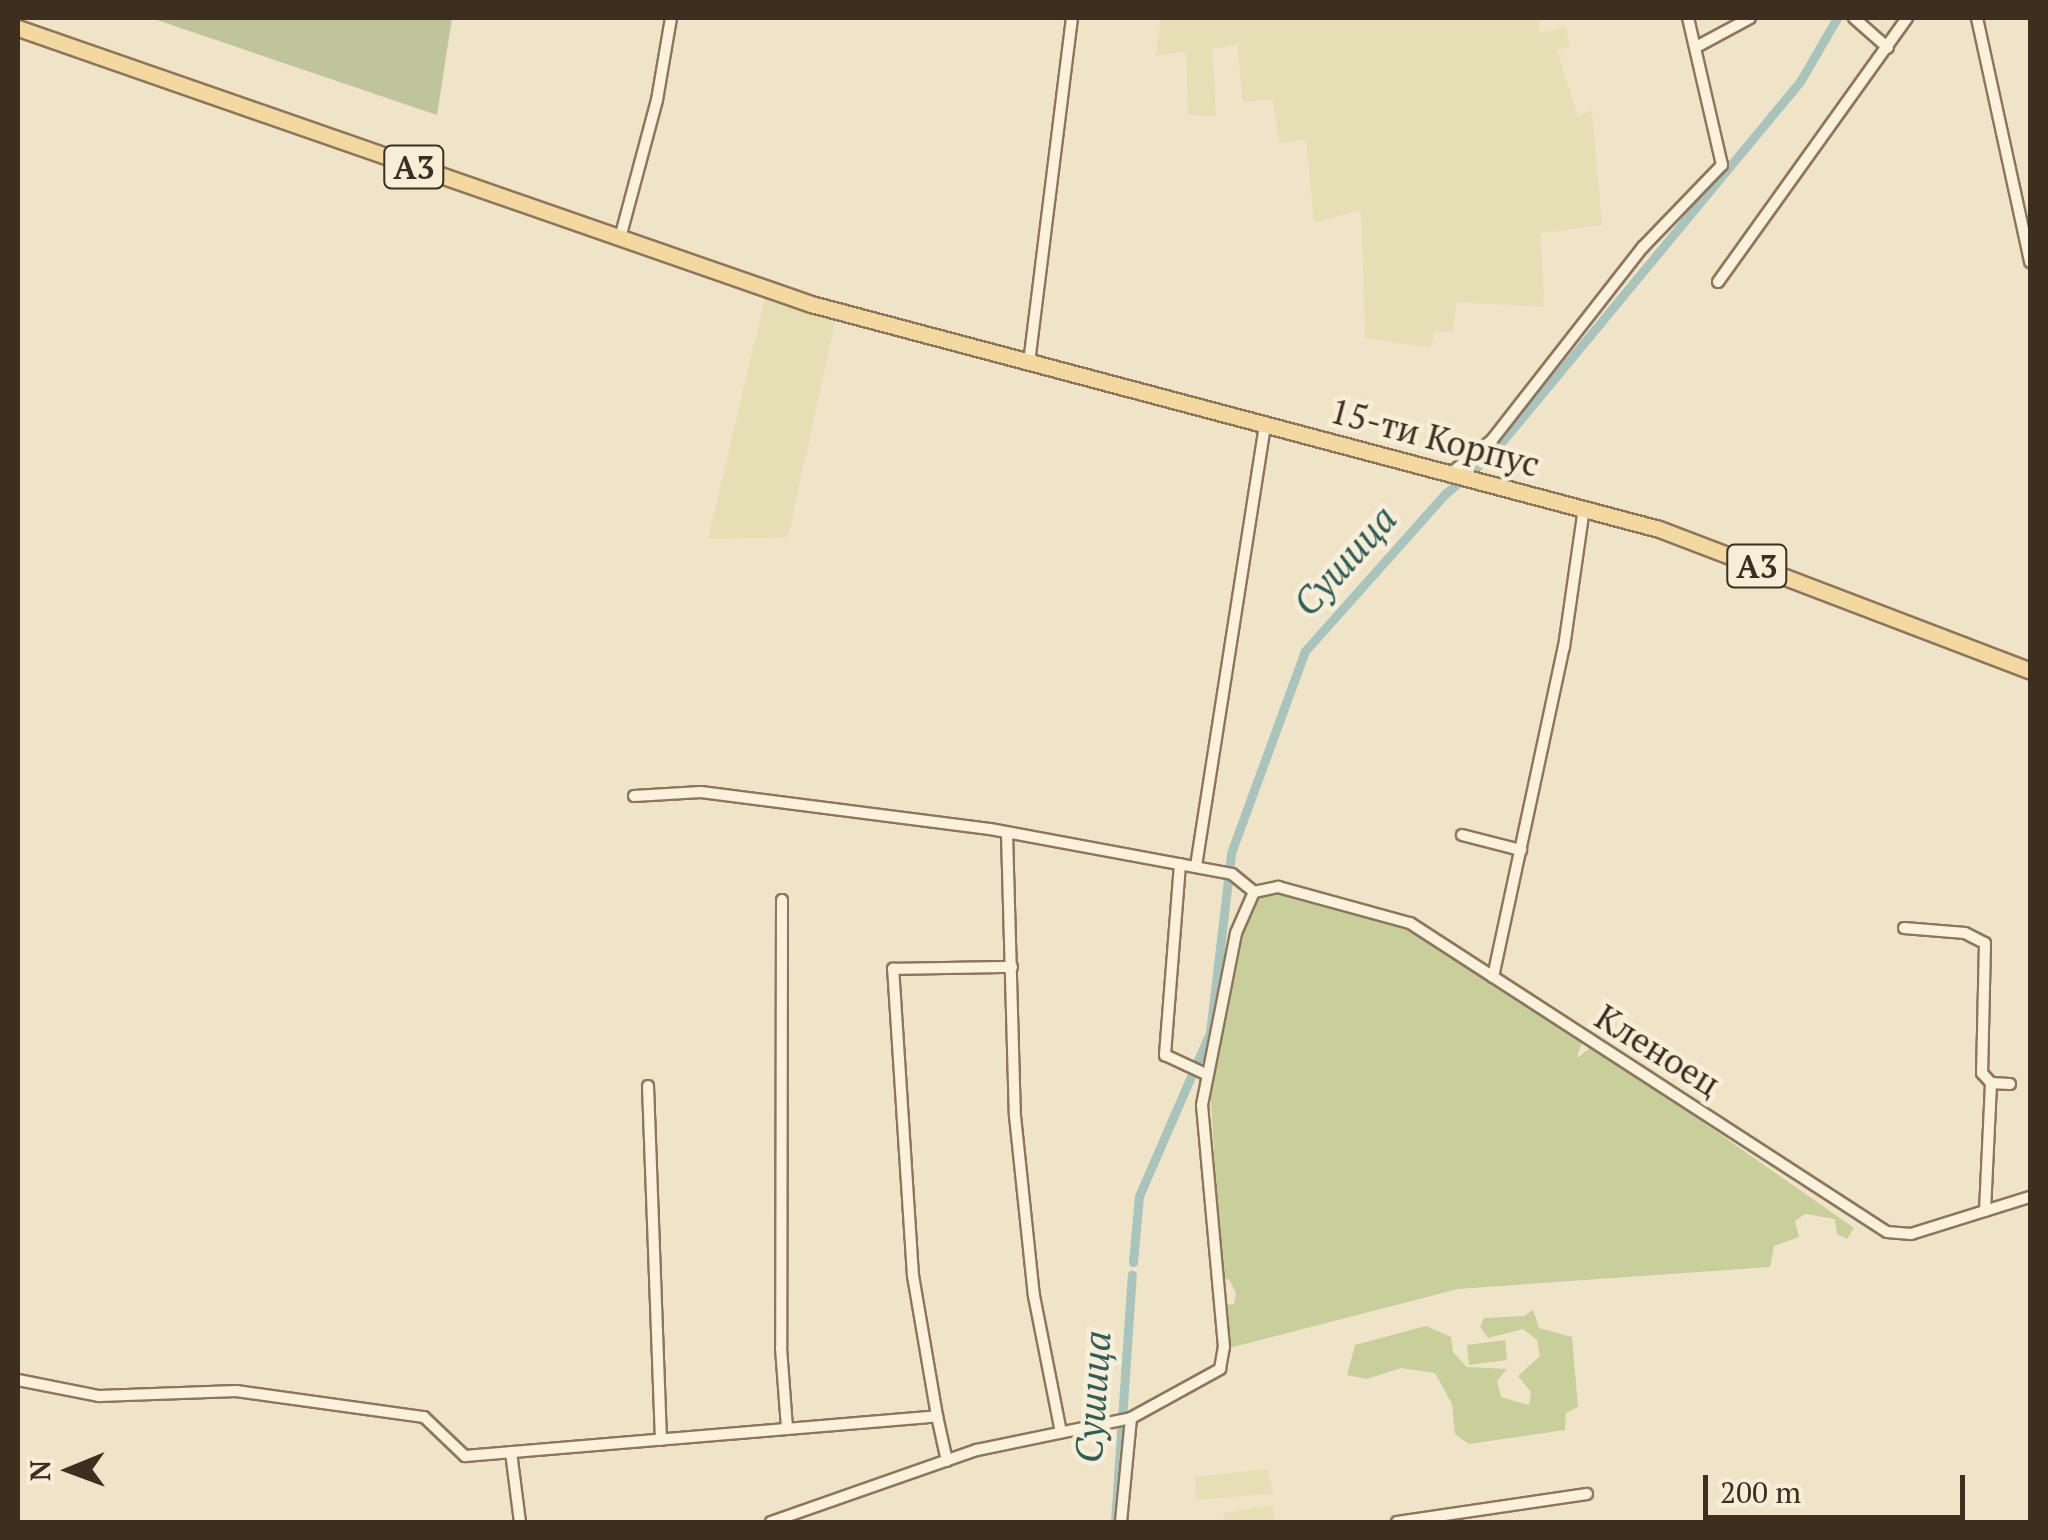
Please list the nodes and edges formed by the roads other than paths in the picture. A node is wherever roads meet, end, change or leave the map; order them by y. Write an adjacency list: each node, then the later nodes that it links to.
1 (671, 18): 11 (street)
2 (1072, 18): 14 (street)
3 (1688, 18): 9 (street)
4 (1750, 18): 9 (street)
5 (1854, 18): 10 (street)
6 (1906, 18): 10 (street)
7 (1977, 18): 12 (street)
8 (18, 28): 11 (main road, A3)
9 (1698, 46): 16 (street)
10 (1888, 48): 13 (street)
11 (620, 238): 14 (main road, 15-ти Корпус / A3)
12 (2030, 262)
13 (1718, 282)
14 (1030, 362): 15 (main road, 15-ти Корпус / A3)
15 (1265, 423): 16 (main road, 15-ти Корпус / A3); 24 (street)
16 (1454, 474): 17 (main road, 15-ти Корпус / A3)
17 (1584, 508): 18 (main road, 15-ти Корпус / A3); 22 (street)
18 (2030, 671)
19 (634, 796): 20 (street)
20 (1007, 834): 23 (street); 28 (street)
21 (1462, 835): 22 (street)
22 (1522, 850): 29 (street)
23 (1180, 864): 24 (street); 30 (street)
24 (1196, 866): 25 (street)
25 (1254, 892): 29 (street, Кленоец); 30 (street)
26 (782, 900): 39 (street)
27 (1904, 928): 31 (street)
28 (1012, 967): 37 (street); 40 (street)
29 (1493, 977): 35 (street, Кленоец)
30 (1196, 1071): 38 (street)
31 (1991, 1082): 32 (street); 35 (street)
32 (2010, 1084)
33 (648, 1086): 41 (street)
34 (2030, 1197): 35 (street, Кленоец)
35 (1985, 1211)
36 (18, 1380): 42 (street)
37 (937, 1416): 39 (street); 43 (street)
38 (1131, 1418): 40 (street); 47 (street)
39 (786, 1428): 41 (street)
40 (1061, 1432): 43 (street)
41 (662, 1440): 42 (street)
42 (511, 1452): 45 (street)
43 (947, 1460): 46 (street)
44 (1588, 1494): 48 (street)
45 (520, 1522)
46 (770, 1522)
47 (1121, 1522)
48 (1397, 1522)

